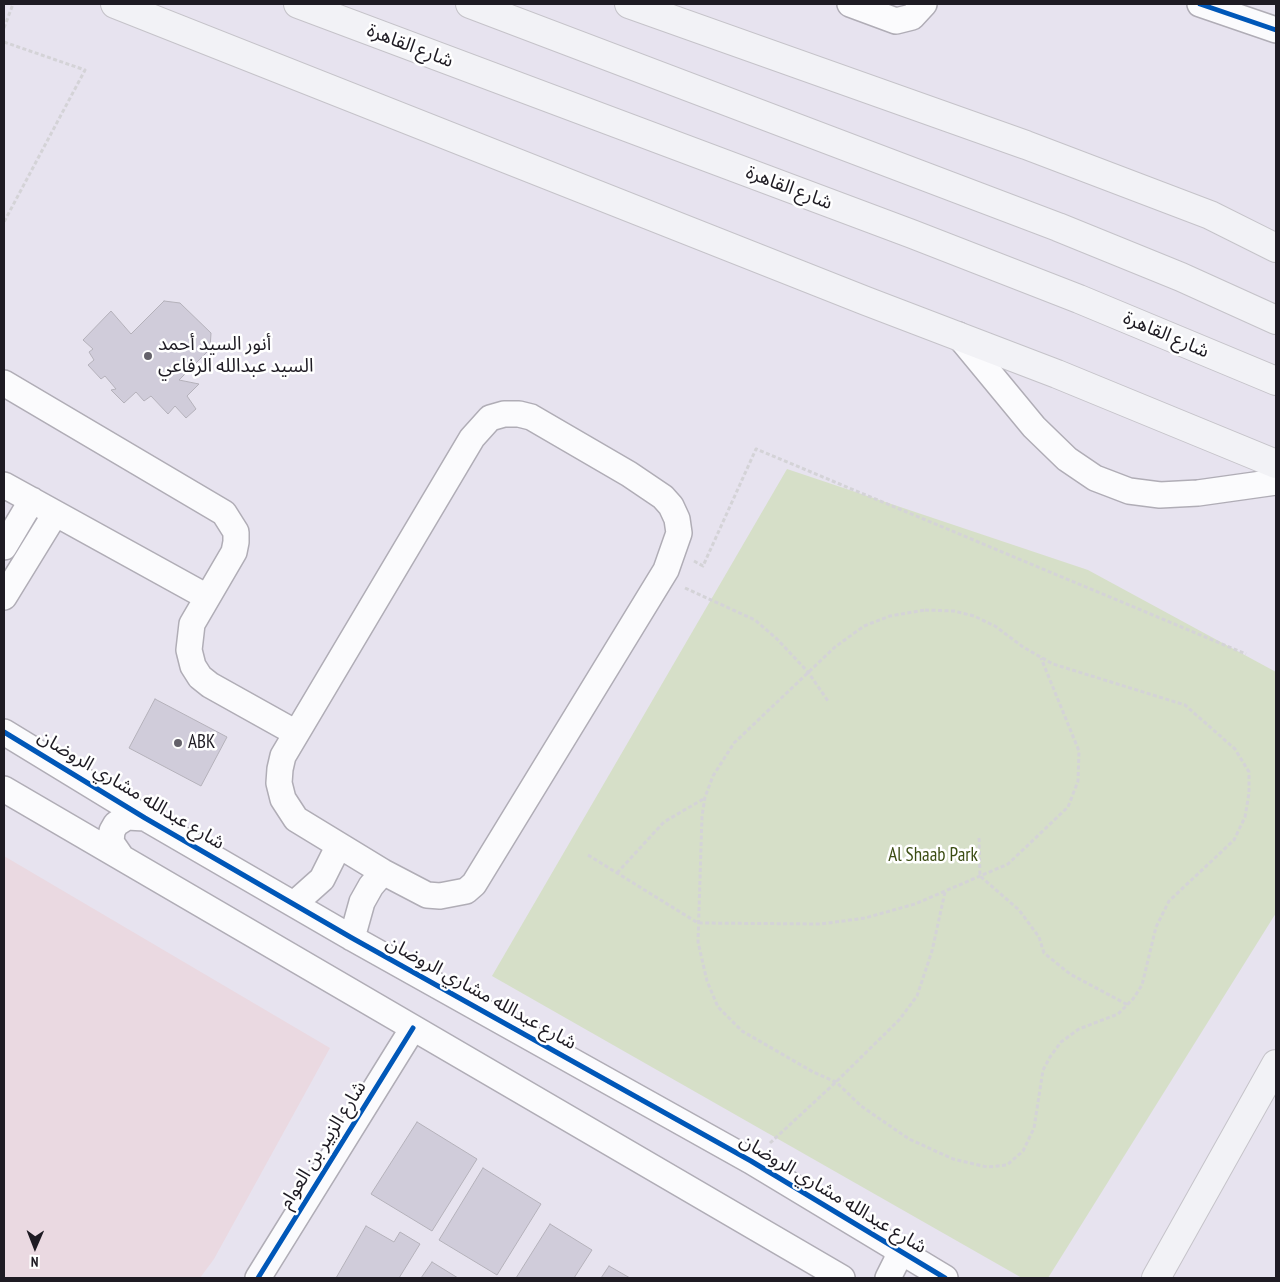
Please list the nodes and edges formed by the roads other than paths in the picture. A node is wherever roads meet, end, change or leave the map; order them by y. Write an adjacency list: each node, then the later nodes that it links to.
1 (115, 4): 11 (main road)
2 (298, 4): 12 (main road, شارع القاهرة)
3 (470, 4): 10 (main road)
4 (629, 4): 9 (main road)
5 (850, 4): 6 (street)
6 (924, 4)
7 (1200, 4): 8 (street)
8 (1276, 30)
9 (1276, 248)
10 (1276, 320)
11 (958, 335): 14 (main road); 15 (street)
12 (1276, 381)
13 (4, 382): 21 (street)
14 (1276, 464)
15 (1276, 482)
16 (4, 484): 17 (street)
17 (32, 500): 18 (street); 19 (street)
18 (55, 514): 20 (street); 21 (street)
19 (4, 547)
20 (4, 597)
21 (207, 597): 23 (street)
22 (4, 732): 25 (street, شارع عبدالله مشاري الروضان)
23 (296, 734): 26 (street); 28 (street)
24 (4, 789): 27 (street)
25 (146, 818): 27 (street); 29 (street, شارع عبدالله مشاري الروضان)
26 (338, 847): 28 (street); 29 (street)
27 (122, 858): 31 (street)
28 (383, 872): 30 (street)
29 (294, 904): 30 (street, شارع عبدالله مشاري الروضان)
30 (352, 938): 33 (street, شارع عبدالله مشاري الروضان)
31 (413, 1028): 34 (street, شارع الزبير بن العوام); 35 (street)
32 (1276, 1064): 38 (main road)
33 (898, 1250): 36 (street); 37 (street, شارع عبدالله مشاري الروضان)
34 (263, 1277)
35 (842, 1278)
36 (888, 1278)
37 (945, 1278)
38 (1156, 1278)

